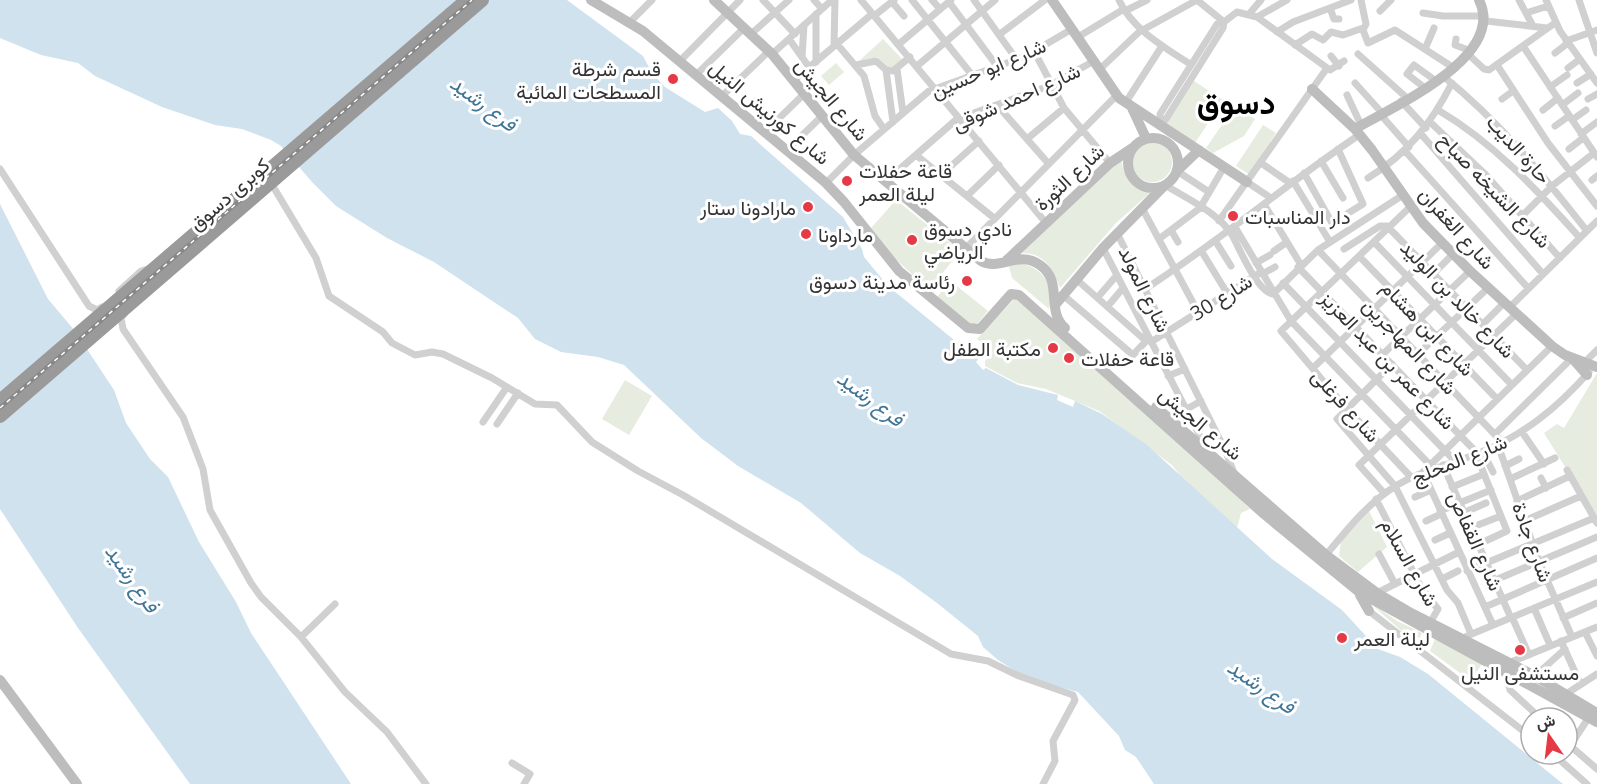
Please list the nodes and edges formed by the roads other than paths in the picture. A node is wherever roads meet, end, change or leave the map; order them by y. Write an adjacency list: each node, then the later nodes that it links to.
1 (466, 0): 153 (highway, كوبرى دسوق)
2 (482, 0): 153 (highway, كوبرى دسوق)
3 (591, 0): 49 (main road, شارع كورنيش النيل)
4 (604, 0): 49 (main road)
5 (652, 0): 49 (street)
6 (714, 0): 39 (main road, شارع الجيش)
7 (740, 0): 39 (street)
8 (763, 0): 40 (street)
9 (788, 0): 40 (street)
10 (813, 0): 37 (street)
11 (834, 0): 37 (street); 69 (street)
12 (861, 0): 44 (street)
13 (912, 0): 50 (street)
14 (932, 0): 34 (street)
15 (974, 0): 35 (street)
16 (995, 0): 35 (street)
17 (1045, 0): 64 (street)
18 (1052, 0): 63 (main road)
19 (1119, 0): 36 (street)
20 (1146, 0): 36 (street, شارع ابو حسين)
21 (1197, 0): 51 (street); 59 (street, شارع احمد شوقى)
22 (1261, 0): 41 (street)
23 (1287, 0): 46 (street)
24 (1351, 0): 33 (street)
25 (1361, 0): 56 (street)
26 (1390, 0): 38 (street)
27 (1479, 0): 47 (main road)
28 (1519, 0): 43 (street)
29 (1579, 0): 62 (street)
30 (893, 1): 44 (street); 45 (street)
31 (950, 1): 34 (street); 52 (street)
32 (1547, 3): 43 (street); 53 (street)
33 (1332, 5): 48 (street); 61 (street)
34 (940, 9): 50 (street)
35 (982, 10): 52 (street); 64 (street)
36 (1124, 10): 59 (street); 63 (street, شارع ابو حسين)
37 (819, 11): 54 (street); 87 (street)
38 (1380, 11)
39 (727, 12): 60 (main road, شارع الجيش); 86 (street)
40 (775, 13): 60 (street); 65 (street)
41 (1250, 13): 46 (street); 51 (street, شارع الثورة)
42 (1422, 13): 47 (street)
43 (1526, 13): 55 (street)
44 (873, 15): 69 (street); 70 (street)
45 (904, 16)
46 (1257, 17): 61 (street)
47 (1486, 18): 55 (street); 77 (main road)
48 (1339, 19)
49 (624, 20): 86 (main road, شارع كورنيش النيل)
50 (928, 20): 67 (street); 70 (street)
51 (1224, 22): 88 (street, شارع الثورة); 133 (street, شارع الثورة)
52 (966, 23): 67 (street); 93 (street)
53 (1555, 23): 58 (street); 68 (street)
54 (804, 25): 65 (street); 81 (street)
55 (1533, 26): 58 (street)
56 (1363, 28): 71 (street); 74 (street)
57 (1434, 28): 74 (street)
58 (1547, 28): 73 (street)
59 (1143, 30): 72 (street); 90 (street, شارع احمد شوقى)
60 (748, 31): 76 (main road, شارع الجيش); 99 (street)
61 (1277, 32): 71 (street)
62 (1593, 32): 68 (street); 79 (street)
63 (1075, 33): 75 (street, شارع ابو حسين); 90 (main road)
64 (1000, 34): 85 (street)
65 (792, 36): 76 (street); 81 (street)
66 (1456, 39): 77 (street)
67 (946, 41): 92 (street); 100 (street)
68 (1567, 42): 78 (street); 84 (street)
69 (836, 45): 87 (street); 89 (street)
70 (899, 45): 82 (street)
71 (1295, 45): 94 (street)
72 (1162, 46): 88 (street); 121 (street)
73 (1523, 46): 91 (street); 107 (street)
74 (1425, 49): 95 (street)
75 (1034, 51): 85 (street, شارع ابو حسين); 106 (street)
76 (771, 52): 102 (main road, شارع الجيش); 115 (street)
77 (1469, 52): 91 (street); 95 (main road)
78 (1556, 53)
79 (1597, 53)
80 (1358, 54): 119 (street)
81 (802, 57): 87 (street)
82 (910, 57): 92 (street); 96 (street)
83 (1331, 57): 94 (street)
84 (1580, 59): 98 (street); 107 (street)
85 (1017, 60): 93 (street, شارع ابو حسين)
86 (680, 61): 99 (main road, شارع كورنيش النيل)
87 (813, 64): 102 (street)
88 (1190, 64): 133 (street, شارع الثورة)
89 (856, 65): 97 (street); 137 (street)
90 (1097, 65): 106 (street, شارع احمد شوقى); 121 (main road)
91 (1497, 65): 111 (street)
92 (917, 66): 108 (street)
93 (997, 66): 100 (street, شارع ابو حسين)
94 (1327, 68): 109 (street)
95 (1454, 68): 101 (main road)
96 (897, 69): 97 (street); 127 (street)
97 (886, 70): 132 (street)
98 (1592, 71): 104 (street); 105 (street)
99 (697, 74): 115 (main road, شارع كورنيش النيل)
100 (972, 75): 108 (street, شارع ابو حسين)
101 (1444, 80): 110 (main road); 110 (street, حارة الديب); 124 (street); 173 (street, حارة الديب)
102 (794, 81): 113 (main road, شارع الجيش)
103 (1355, 83): 128 (street)
104 (1576, 83)
105 (1597, 83)
106 (1052, 85): 122 (street, شارع احمد شوقى); 123 (street)
107 (1550, 87): 120 (street)
108 (936, 88): 127 (street, شارع ابو حسين); 130 (street)
109 (1312, 88): 138 (main road, شارع الغفران); 157 (street)
110 (1425, 88): 119 (main road)
111 (1513, 91): 117 (street); 163 (street)
112 (1578, 93): 120 (street)
113 (804, 94): 129 (main road, شارع الجيش); 139 (street)
114 (1597, 94): 118 (street)
115 (723, 95): 139 (main road, شارع كورنيش النيل)
116 (1347, 95): 138 (street)
117 (1502, 99)
118 (1588, 99)
119 (1404, 100): 128 (main road); 136 (street)
120 (1560, 101): 125 (street); 131 (street)
121 (1125, 102): 133 (main road); 140 (street); 144 (main road)
122 (997, 105): 130 (street, شارع احمد شوقى); 142 (street)
123 (1064, 108): 140 (street); 142 (street)
124 (1438, 110): 136 (street); 177 (street)
125 (1543, 110)
126 (1586, 110): 131 (street)
127 (903, 113): 132 (street, شارع ابو حسين)
128 (1381, 113): 138 (main road); 146 (street)
129 (821, 117): 148 (street); 151 (main road, شارع الجيش)
130 (960, 118): 143 (street); 152 (street, شارع احمد شوقى)
131 (1571, 118): 135 (street); 141 (street)
132 (893, 122): 137 (street, شارع ابو حسين)
133 (1160, 122): 144 (main road, شارع الثورة); 149 (main road)
134 (1597, 122): 141 (street)
135 (1555, 126)
136 (1425, 128): 146 (street); 182 (street, شارع الشيخه صباح); 188 (street)
137 (884, 129): 151 (street, شارع ابو حسين)
138 (1359, 130): 145 (street); 160 (main road, شارع الغفران)
139 (766, 131): 148 (main road, شارع كورنيش النيل)
140 (1081, 131): 155 (street); 156 (street)
141 (1582, 136): 147 (street); 150 (street)
142 (1027, 139): 155 (street)
143 (979, 141): 158 (street); 165 (street)
144 (1140, 141): 156 (main road, شارع الثورة); 162 (main road); 172 (main road)
145 (1338, 149): 154 (street); 164 (street)
146 (1407, 149): 160 (street); 236 (street)
147 (1569, 149)
148 (787, 150): 171 (main road, شارع كورنيش النيل)
149 (1199, 150): 159 (main road); 162 (main road)
150 (1595, 153): 163 (street)
151 (854, 154): 167 (main road, شارع الجيش); 171 (street, شارع ابو حسين)
152 (916, 155): 165 (street); 167 (street, شارع احمد شوقى)
153 (288, 161): 170 (highway, كوبرى دسوق); 223 (highway, كوبرى دسوق)
154 (1321, 161): 164 (street); 181 (street)
155 (1048, 163): 174 (street)
156 (1110, 163): 194 (main road, شارع الثورة)
157 (1261, 163): 168 (street); 169 (street)
158 (999, 165): 174 (street); 178 (street)
159 (1224, 166): 168 (main road); 175 (street)
160 (1385, 167): 166 (street); 176 (main road, شارع الغفران)
161 (0, 169): 223 (street)
162 (1177, 171): 172 (main road); 175 (street)
163 (1570, 171): 173 (street); 184 (street)
164 (1304, 173): 169 (street)
165 (941, 175): 178 (street)
166 (1368, 178)
167 (885, 181): 208 (main road, شارع الجيش)
168 (1247, 182): 180 (street); 192 (street)
169 (1292, 182): 180 (street); 205 (street)
170 (271, 183): 221 (highway, كوبرى دسوق); 284 (street)
171 (826, 183): 242 (main road, شارع كورنيش النيل)
172 (1165, 185): 186 (main road); 187 (street)
173 (1552, 186): 177 (street); 198 (street, حارة الديب)
174 (1020, 191): 191 (street); 194 (street)
175 (1209, 192): 187 (street)
176 (1403, 195): 185 (main road, شارع الغفران); 205 (street)
177 (1542, 195): 189 (street); 200 (street)
178 (967, 196): 191 (street)
179 (1518, 196): 182 (street)
180 (1271, 198): 183 (street)
181 (1343, 198)
182 (1512, 202): 189 (street, شارع الشيخه صباح)
183 (1264, 204): 197 (street); 204 (street, شارع عمر بن عبد العزيز)
184 (1597, 206)
185 (1410, 207): 195 (street); 207 (main road, شارع الغفران)
186 (1142, 208): 199 (main road); 201 (street)
187 (1200, 208): 192 (street); 196 (street)
188 (1487, 212): 190 (street); 229 (street)
189 (1523, 214): 215 (street, شارع الشيخه صباح)
190 (1481, 217)
191 (994, 218): 208 (street)
192 (1219, 221): 197 (street)
193 (1597, 221): 198 (street)
194 (1046, 223): 216 (main road, شارع الثورة)
195 (1389, 227): 206 (street); 210 (street); 217 (street, شارع خالد بن الوليد)
196 (1172, 230): 201 (street); 202 (street)
197 (1232, 230): 203 (street); 218 (street); 227 (street)
198 (1587, 231): 200 (street)
199 (1117, 233): 209 (main road); 237 (street, شارع المولد)
200 (1580, 238): 215 (street)
201 (1159, 239): 224 (street)
202 (1178, 242)
203 (1216, 242): 212 (street); 219 (street)
204 (1287, 242): 218 (street); 220 (street, شارع عمر بن عبد العزيز)
205 (1330, 242): 211 (street)
206 (1374, 242): 214 (street); 231 (street)
207 (1442, 243): 213 (main road, شارع الغفران); 217 (street)
208 (966, 248): 216 (main road, شارع الجيش)
209 (1103, 248): 230 (street); 232 (main road)
210 (1344, 249)
211 (1318, 250): 220 (street); 228 (street, شارع المهاجرين)
212 (1202, 252): 224 (street); 243 (street)
213 (1453, 254): 225 (main road, شارع الغفران); 226 (street)
214 (1359, 256): 228 (street); 239 (street, شارع ابن هشام)
215 (1560, 258): 229 (street)
216 (1005, 261): 248 (main road, شارع الجيش)
217 (1423, 262): 226 (street, شارع خالد بن الوليد); 231 (street)
218 (1256, 263): 227 (street)
219 (1231, 266)
220 (1299, 266): 233 (street); 241 (street, شارع عمر بن عبد العزيز)
221 (173, 267): 240 (highway, كوبرى دسوق); 377 (street)
222 (1275, 267): 227 (street, شارع 30)
223 (156, 268): 240 (highway, كوبرى دسوق)
224 (1175, 270): 237 (street); 254 (street)
225 (1470, 271): 235 (main road, شارع الغفران); 238 (street)
226 (1434, 273): 238 (street, شارع خالد بن الوليد)
227 (1259, 274): 243 (street, شارع 30); 244 (street)
228 (1341, 274): 241 (street); 251 (street, شارع المهاجرين)
229 (1543, 274): 236 (street)
230 (1117, 275): 234 (street); 246 (street)
231 (1407, 276): 239 (street); 247 (street)
232 (1076, 279): 245 (main road); 246 (street)
233 (1283, 283): 244 (street); 250 (street)
234 (1123, 288): 249 (street); 264 (street)
235 (1488, 288): 252 (street); 253 (main road, شارع الغفران)
236 (1528, 288): 253 (street)
237 (1145, 289): 260 (street, شارع المولد)
238 (1450, 290): 247 (street); 252 (street, شارع خالد بن الوليد)
239 (1392, 291): 251 (street); 255 (street, شارع ابن هشام)
240 (137, 292): 290 (highway, كوبرى دسوق); 294 (highway, كوبرى دسوق)
241 (1322, 292): 250 (street); 259 (street, شارع عمر بن عبد العزيز)
242 (1013, 293): 361 (main road, شارع الجيش)
243 (1227, 293): 254 (street, شارع 30)
244 (1273, 294): 256 (street)
245 (1063, 295): 248 (main road); 264 (street, شارع 30)
246 (1098, 297): 249 (street)
247 (1435, 305): 255 (street); 257 (street)
248 (1054, 306): 305 (main road, شارع الجيش)
249 (1108, 306): 264 (street)
250 (1305, 307): 256 (street); 265 (street)
251 (1374, 308): 259 (street); 262 (street, شارع المهاجرين)
252 (1467, 308): 257 (street); 258 (street, شارع خالد بن الوليد)
253 (1510, 308): 258 (street); 261 (street); 266 (main road, شارع الغفران)
254 (1198, 312): 260 (street, شارع 30)
255 (1420, 319): 262 (street); 263 (street, شارع ابن هشام)
256 (1291, 321): 271 (street); 276 (street, شارع فرغلى)
257 (1452, 322): 263 (street); 267 (street)
258 (1483, 324): 261 (street, شارع خالد بن الوليد)
259 (1355, 327): 265 (street); 270 (street, شارع عمر بن عبد العزيز)
260 (1167, 332): 264 (street, شارع 30); 277 (street, شارع المولد)
261 (1494, 336): 267 (street); 278 (street, شارع خالد بن الوليد)
262 (1401, 337): 269 (street, شارع المهاجرين); 270 (street)
263 (1437, 337): 269 (street); 274 (street, شارع ابن هشام)
264 (1149, 340): 280 (street)
265 (1340, 342): 271 (street); 281 (street)
266 (1552, 346): 272 (main road, شارع الغفران); 278 (street)
267 (1479, 350): 274 (street); 283 (street)
268 (1597, 350): 275 (street, شارع المحلج)
269 (1418, 354): 282 (street, شارع المهاجرين)
270 (1383, 355): 273 (street, شارع عمر بن عبد العزيز)
271 (1324, 357): 276 (street); 286 (street)
272 (1572, 358): 275 (main road, شارع الغفران); 279 (main road); 300 (street)
273 (1392, 364): 281 (street); 288 (street, شارع عمر بن عبد العزيز)
274 (1464, 365): 282 (street); 287 (street, شارع ابن هشام)
275 (1593, 365): 279 (street, شارع المحلج)
276 (1313, 368): 291 (street, شارع فرغلى)
277 (1185, 369): 280 (street); 289 (street, شارع المولد)
278 (1527, 370): 283 (street)
279 (1587, 375): 299 (street, شارع المحلج)
280 (1168, 376): 292 (street)
281 (1376, 379): 286 (street); 293 (street)
282 (1445, 382): 288 (street); 295 (street, شارع المهاجرين)
283 (1512, 384): 287 (street)
284 (507, 387): 285 (street); 296 (street)
285 (518, 393): 297 (street); 401 (street)
286 (1360, 394): 291 (street); 298 (street)
287 (1497, 399): 295 (street)
288 (1427, 400): 293 (street); 301 (street, شارع عمر بن عبد العزيز)
289 (1201, 401): 292 (street); 317 (street, شارع المولد)
290 (0, 402)
291 (1346, 408): 302 (street, شارع فرغلى); 307 (street)
292 (1185, 410): 305 (street)
293 (1411, 415): 298 (street); 304 (street)
294 (0, 416)
295 (1478, 417): 300 (street, شارع المهاجرين); 301 (street)
296 (483, 422)
297 (497, 424)
298 (1396, 429): 302 (street); 313 (street)
299 (1522, 432): 303 (street, شارع المحلج); 311 (street)
300 (1495, 434): 303 (street, شارع المهاجرين)
301 (1460, 435): 304 (street); 306 (street, شارع عمر بن عبد العزيز)
302 (1381, 444): 307 (street); 319 (street, شارع فرغلى)
303 (1500, 444): 306 (street, شارع المحلج); 314 (street, شارع جادة)
304 (1444, 450): 310 (street); 313 (street)
305 (1208, 451): 317 (main road, شارع الجيش)
306 (1479, 453): 310 (street, شارع المحلج); 316 (street); 318 (street)
307 (1369, 455): 322 (street); 327 (street)
308 (1554, 458): 311 (street)
309 (1519, 459): 314 (street)
310 (1455, 461): 312 (street, شارع المحلج)
311 (1544, 464): 321 (street)
312 (1443, 465): 313 (street, شارع المحلج); 323 (street, شارع القفاص)
313 (1432, 466): 315 (street, شارع المحلج)
314 (1505, 466): 321 (street, شارع جادة)
315 (1423, 472): 319 (street, شارع المحلج); 325 (street)
316 (1493, 472)
317 (1234, 474): 348 (main road, شارع الجيش)
318 (1484, 474): 323 (street); 326 (street)
319 (1412, 477): 322 (street, شارع المحلج)
320 (1541, 478): 324 (street)
321 (1510, 479): 331 (street, شارع جادة)
322 (1395, 486): 327 (street, شارع المحلج); 352 (street)
323 (1452, 487): 332 (street, شارع القفاص)
324 (1546, 488): 328 (street); 331 (street)
325 (1431, 490): 329 (street); 334 (street)
326 (1491, 490): 332 (street); 336 (street)
327 (1384, 493): 330 (street, شارع المحلج)
328 (1581, 495): 337 (street); 339 (street)
329 (1415, 497)
330 (1376, 499): 348 (street, شارع المحلج); 355 (street, شارع السلام)
331 (1517, 501): 337 (street, شارع جادة)
332 (1459, 503): 334 (street); 335 (street, شارع القفاص)
333 (1486, 503): 335 (street)
334 (1441, 513): 338 (street); 341 (street)
335 (1463, 513): 340 (street, شارع القفاص)
336 (1501, 516): 340 (street); 345 (street)
337 (1524, 520): 344 (street, شارع جادة)
338 (1426, 521)
339 (1596, 521): 344 (street)
340 (1470, 528): 345 (street, شارع القفاص)
341 (1450, 533): 343 (street); 346 (street)
342 (1597, 537): 350 (street)
343 (1435, 540)
344 (1532, 544): 350 (street, شارع جادة); 351 (street)
345 (1478, 545): 351 (street, شارع القفاص)
346 (1459, 552): 352 (street); 354 (street)
347 (1380, 554): 360 (street)
348 (1326, 555): 362 (main road, شارع الجيش)
349 (1597, 558): 357 (street)
350 (1539, 561): 357 (street, شارع جادة); 358 (street)
351 (1485, 563): 354 (street); 358 (street, شارع القفاص)
352 (1434, 564): 355 (street); 356 (street)
353 (1458, 571): 356 (street)
354 (1467, 571): 367 (street)
355 (1414, 574): 360 (street); 372 (street, شارع السلام)
356 (1442, 579): 376 (street)
357 (1546, 580): 363 (street); 364 (street, شارع جادة)
358 (1493, 581): 363 (street, شارع القفاص)
359 (1597, 582): 364 (street)
360 (1395, 584): 362 (street)
361 (1359, 592): 369 (main road); 384 (main road, شارع الجيش)
362 (1377, 592): 372 (main road, شارع الجيش)
363 (1502, 599): 367 (street); 370 (street, شارع القفاص)
364 (1554, 599): 368 (street); 371 (street, شارع جادة)
365 (1597, 603): 371 (street)
366 (335, 604): 377 (street)
367 (1485, 607): 373 (street)
368 (1534, 608): 370 (street); 380 (street)
369 (1369, 611): 392 (street)
370 (1511, 617): 373 (street); 382 (street, شارع القفاص)
371 (1563, 618): 378 (street, شارع جادة)
372 (1430, 623): 376 (main road, شارع الجيش)
373 (1493, 625): 376 (street)
374 (1597, 627): 375 (street)
375 (1585, 632): 378 (street); 383 (street)
376 (1466, 636): 384 (main road, شارع الجيش)
377 (301, 637): 399 (street)
378 (1572, 637): 379 (street)
379 (1562, 641): 380 (street); 381 (street)
380 (1551, 645): 382 (street)
381 (1565, 649): 386 (street); 388 (street)
382 (1529, 655): 384 (street)
383 (1597, 656)
384 (1508, 666): 386 (main road, شارع الجيش); 390 (street); 391 (main road, شارع الجيش)
385 (1597, 674): 388 (street)
386 (1535, 676): 389 (main road, شارع الجيش)
387 (0, 680): 398 (main road)
388 (1580, 683): 389 (street)
389 (1566, 694): 391 (main road, شارع الجيش)
390 (1527, 706)
391 (1594, 717): 393 (street)
392 (1519, 728)
393 (1579, 733)
394 (1579, 753): 397 (street)
395 (512, 763): 400 (street)
396 (1567, 766): 402 (street)
397 (1597, 769)
398 (76, 784)
399 (426, 784)
400 (524, 784)
401 (1043, 784)
402 (1587, 784)

